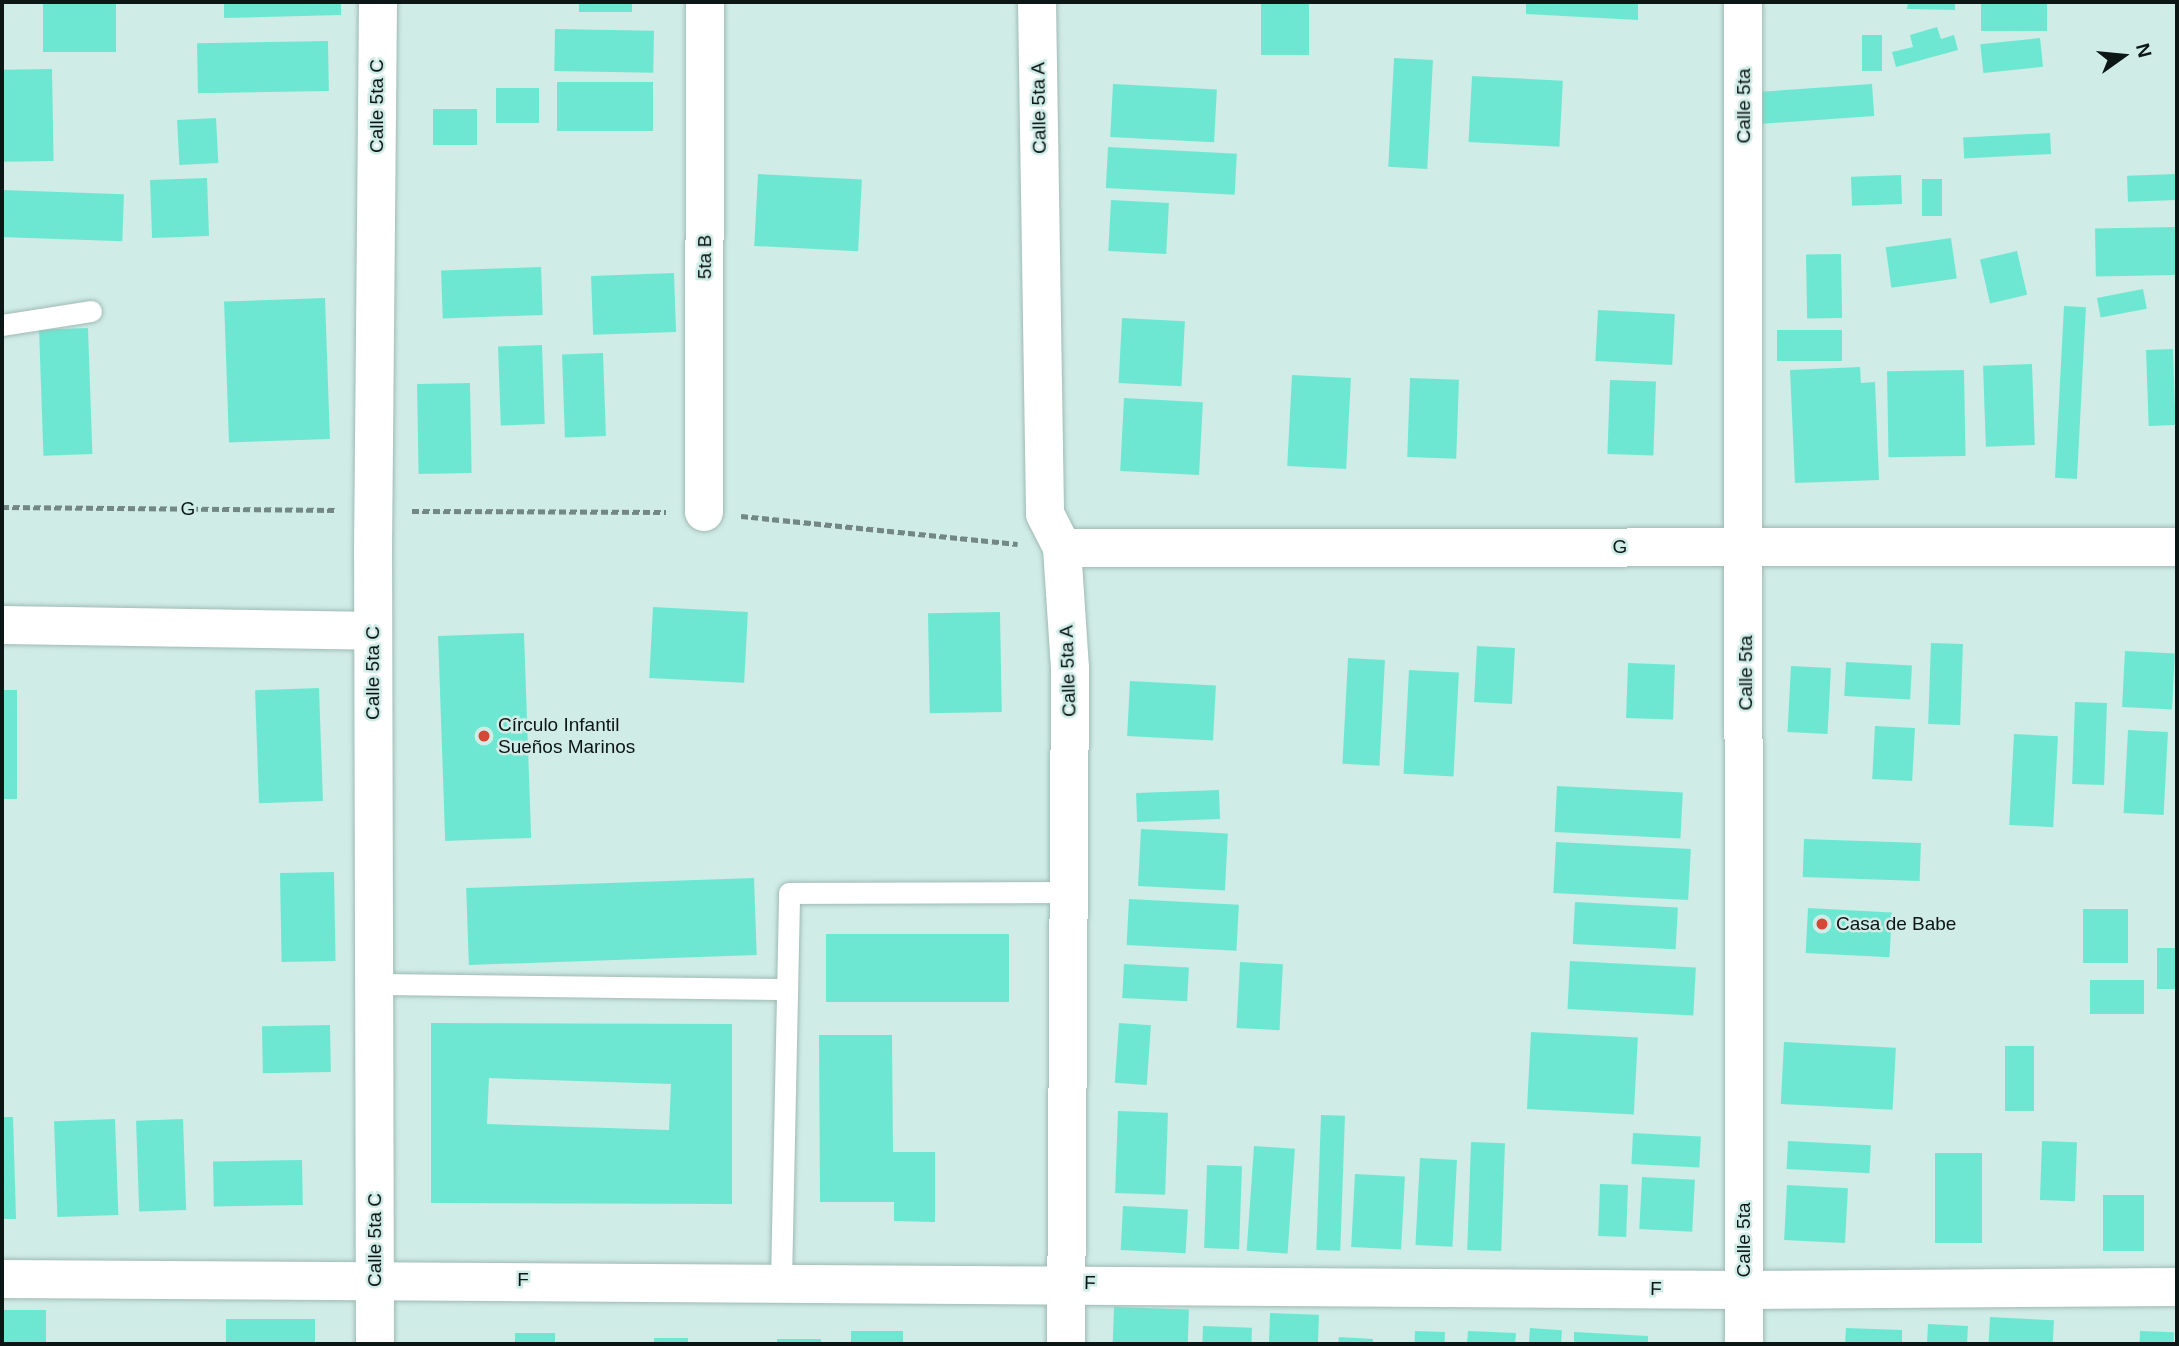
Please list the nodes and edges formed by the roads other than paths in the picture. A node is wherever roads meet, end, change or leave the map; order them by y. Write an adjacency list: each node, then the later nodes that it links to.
1 (378, 2): 12 (street, Calle 5ta C)
2 (705, 2): 7 (street, 5ta B)
3 (1037, 2): 10 (street, Calle 5ta A)
4 (1743, 2): 8 (street, Calle 5ta)
5 (91, 311): 6 (lane)
6 (2, 325)
7 (704, 512)
8 (1746, 547): 9 (street, G); 10 (street, G); 21 (street, Calle 5ta)
9 (2177, 547)
10 (1062, 548): 13 (street, Calle 5ta A)
11 (2, 625): 12 (street)
12 (373, 631): 14 (street, Calle 5ta C)
13 (1069, 892): 15 (lane); 19 (street, Calle 5ta A)
14 (373, 984): 15 (lane); 17 (street, Calle 5ta C)
15 (787, 989): 18 (lane)
16 (2, 1279): 17 (street, F)
17 (375, 1279): 18 (street, F); 22 (street, Calle 5ta C)
18 (781, 1281): 19 (street, F)
19 (1065, 1283): 21 (street, F); 23 (street, Calle 5ta A)
20 (2177, 1287): 21 (street, F)
21 (1744, 1290): 24 (street, Calle 5ta)
22 (375, 1344)
23 (1066, 1344)
24 (1744, 1344)

